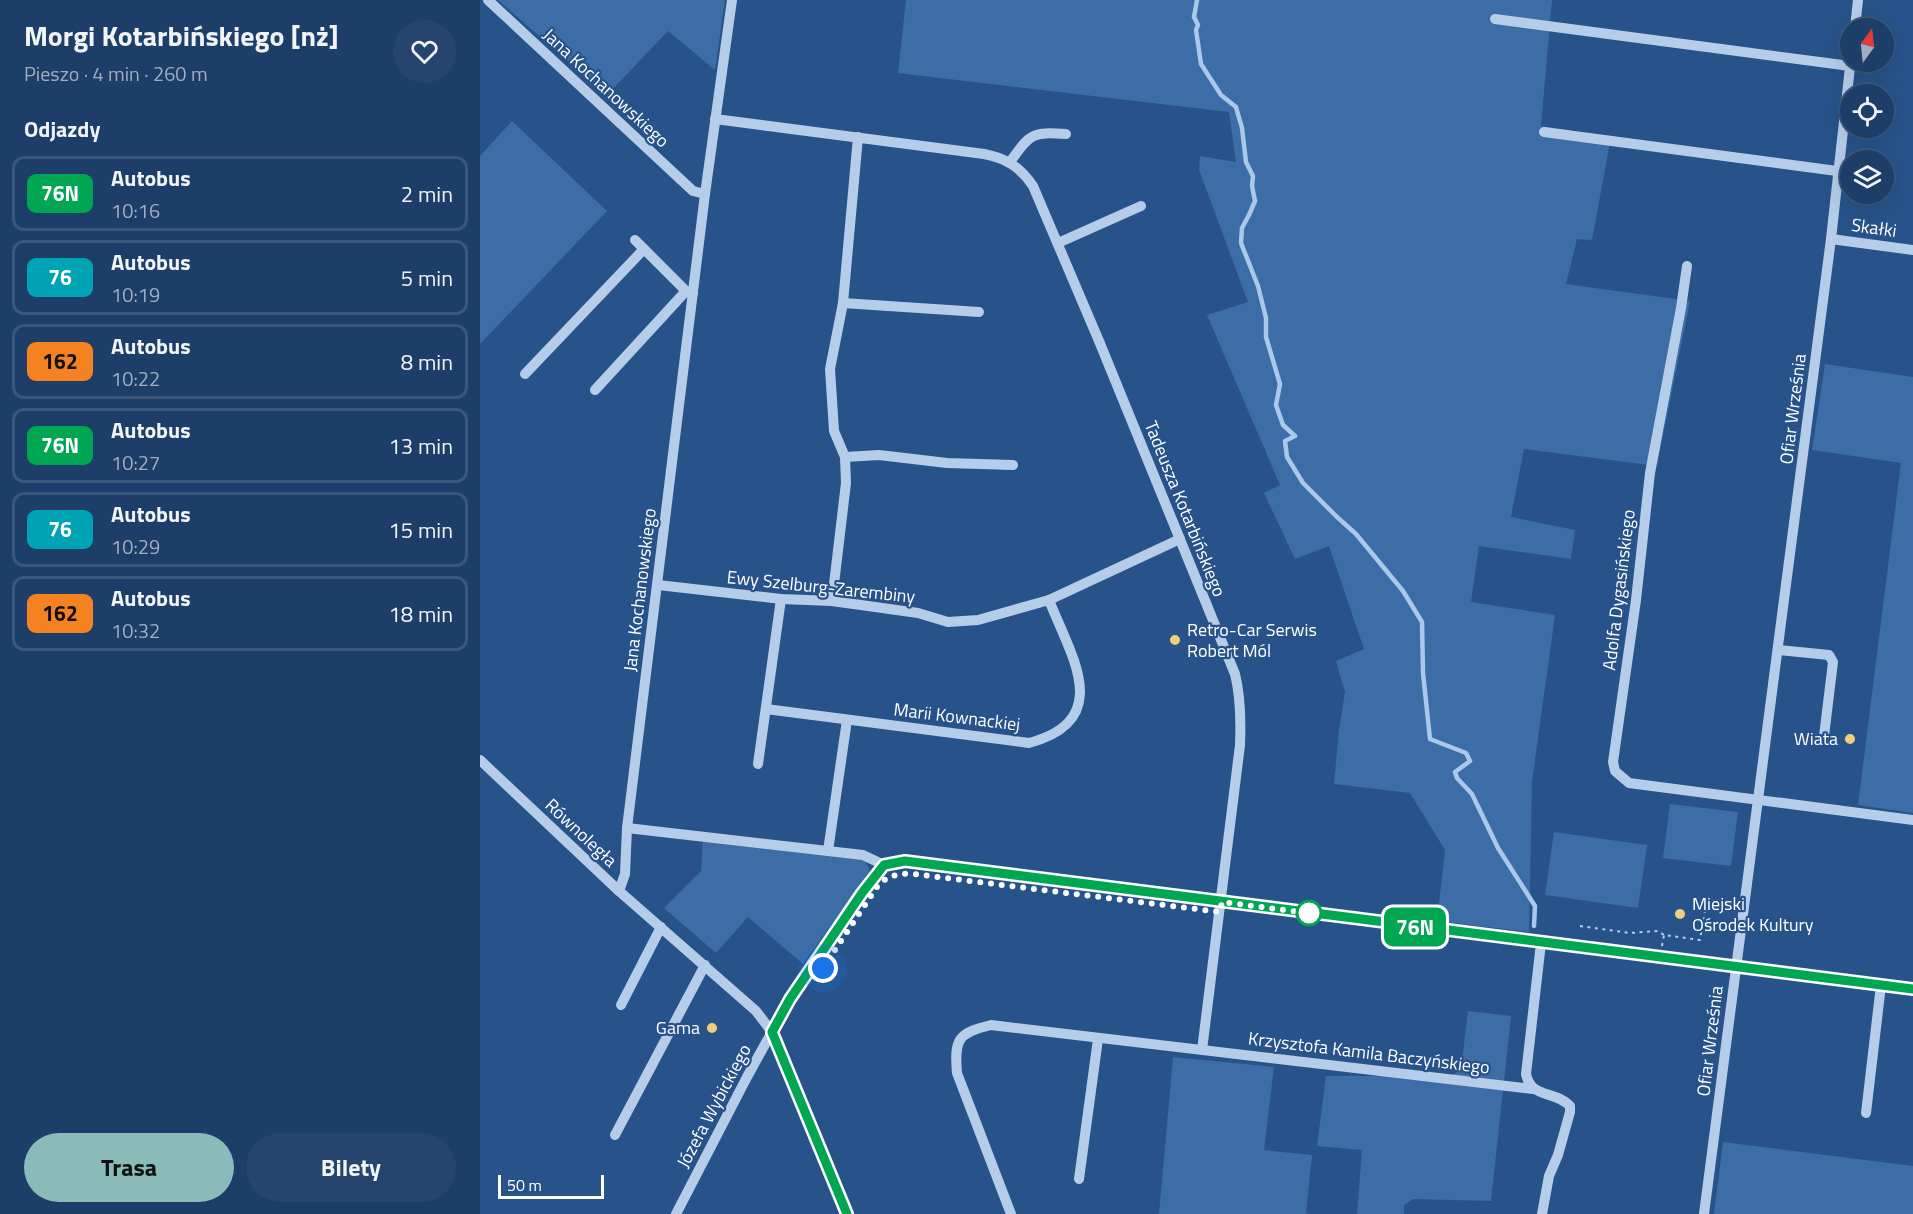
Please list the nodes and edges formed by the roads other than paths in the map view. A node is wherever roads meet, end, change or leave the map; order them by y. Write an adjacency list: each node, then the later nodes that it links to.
1 (488, 0): 14 (street, Jana Kochanowskiego)
2 (732, 0): 8 (street, Jana Kochanowskiego)
3 (1858, 0): 4 (street)
4 (1856, 18)
5 (1495, 19): 6 (street, Ofiar Września)
6 (1840, 61)
7 (1849, 72): 13 (street, Ofiar Września)
8 (715, 119): 11 (street, Tadeusza Kotarbińskiego); 14 (street, Jana Kochanowskiego)
9 (1544, 132): 13 (street)
10 (1066, 134): 12 (street)
11 (858, 137): 12 (street, Tadeusza Kotarbińskiego); 23 (street)
12 (1010, 162): 18 (street, Tadeusza Kotarbińskiego)
13 (1837, 171): 16 (street, Ofiar Września)
14 (705, 194): 22 (street, Jana Kochanowskiego)
15 (1141, 206): 18 (street)
16 (1831, 238): 20 (street, Skałki); 34 (street, Ofiar Września)
17 (635, 240): 19 (street)
18 (1058, 243): 29 (street, Tadeusza Kotarbińskiego)
19 (644, 249): 22 (street); 25 (street)
20 (1913, 250)
21 (1687, 266): 40 (street, Adolfa Dygasińskiego)
22 (689, 292): 26 (street); 30 (street, Jana Kochanowskiego)
23 (843, 303): 24 (street); 27 (street)
24 (979, 312)
25 (525, 374)
26 (595, 390)
27 (845, 457): 28 (street); 33 (street)
28 (1013, 465)
29 (1180, 539): 32 (street, Ewy Szelburg-Zarembiny); 46 (street, Tadeusza Kotarbińskiego)
30 (658, 585): 31 (street, Ewy Szelburg-Zarembiny); 42 (street, Jana Kochanowskiego)
31 (781, 599): 33 (street, Ewy Szelburg-Zarembiny); 35 (street)
32 (1049, 600): 33 (street, Ewy Szelburg-Zarembiny); 36 (street, Marii Kownackiej)
33 (832, 601)
34 (1779, 650): 37 (street); 40 (street, Ofiar Września)
35 (766, 709): 36 (street, Marii Kownackiej); 39 (street)
36 (847, 720): 43 (street)
37 (1824, 736)
38 (480, 760): 45 (street, Równoległa)
39 (758, 764)
40 (1758, 800): 41 (street); 50 (street, Ofiar Września)
41 (1913, 820)
42 (627, 828): 43 (street); 45 (street, Jana Kochanowskiego)
43 (828, 851): 44 (street)
44 (884, 865): 46 (street); 54 (street, Józefa Wybickiego)
45 (619, 891): 47 (street, Równoległa)
46 (1222, 902): 48 (street); 56 (street, Tadeusza Kotarbińskiego)
47 (662, 927): 49 (street, Równoległa); 53 (street)
48 (1541, 943): 50 (street); 57 (street)
49 (705, 965): 54 (street, Równoległa); 59 (street)
50 (1736, 967): 51 (street); 65 (street, Ofiar Września)
51 (1881, 985): 52 (street); 58 (street)
52 (1913, 989)
53 (621, 1005)
54 (772, 1032): 61 (street, Józefa Wybickiego); 62 (street, Równoległa)
55 (1098, 1039): 56 (street, Krzysztofa Kamila Baczyńskiego); 60 (street); 63 (street, Krzysztofa Kamila Baczyńskiego)
56 (1202, 1050): 57 (street, Krzysztofa Kamila Baczyńskiego)
57 (1533, 1089): 64 (street, Krzysztofa Kamila Baczyńskiego)
58 (1866, 1113)
59 (615, 1135)
60 (1079, 1179)
61 (676, 1214)
62 (847, 1214)
63 (1011, 1214)
64 (1542, 1214)
65 (1704, 1214)

